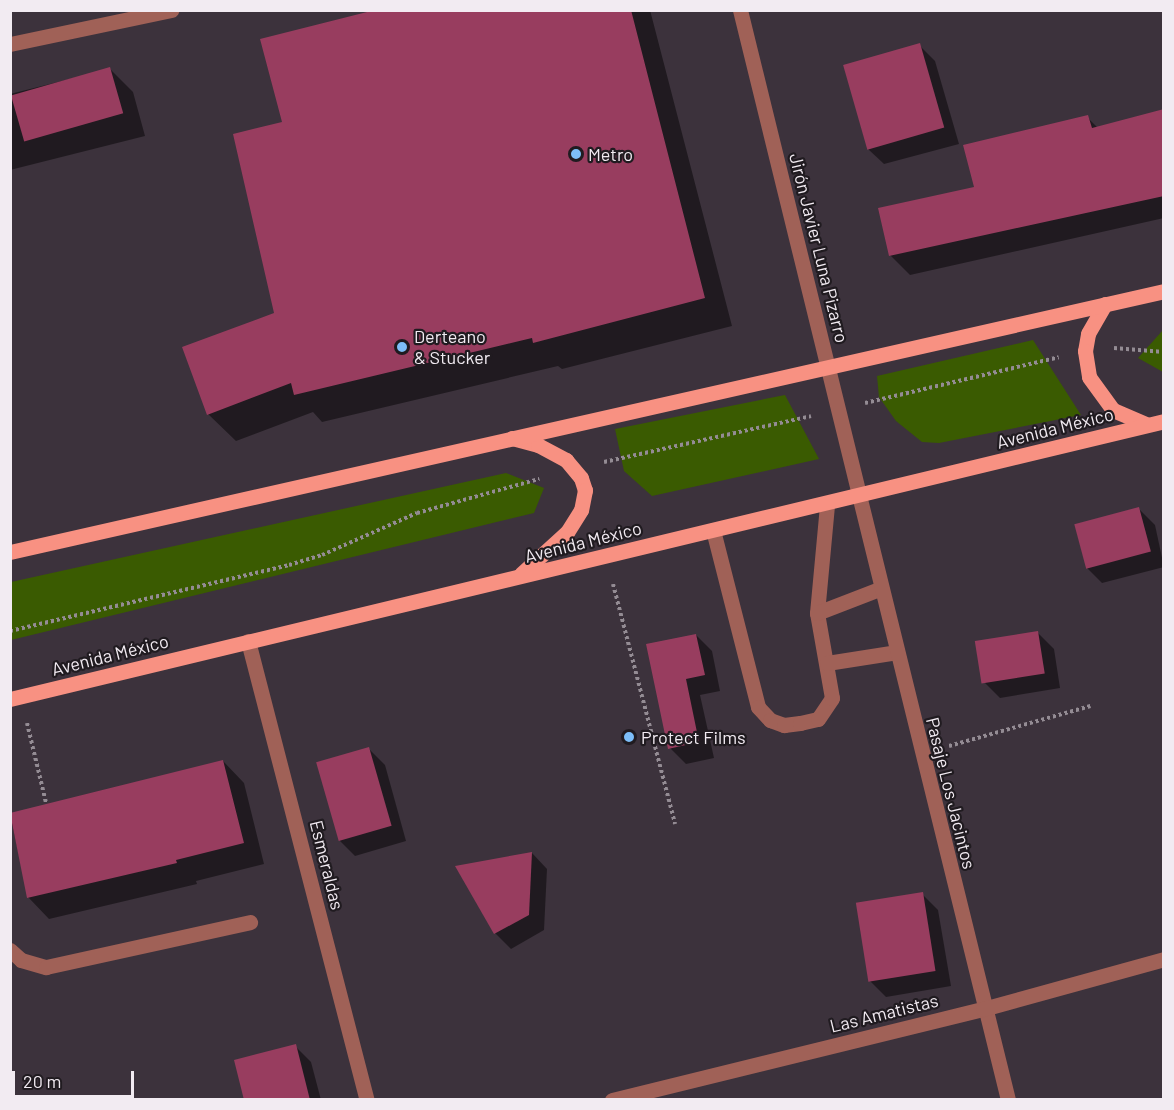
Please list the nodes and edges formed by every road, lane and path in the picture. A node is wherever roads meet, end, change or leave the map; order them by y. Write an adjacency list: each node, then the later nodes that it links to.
1 (171, 10): 3 (street)
2 (740, 10): 6 (street, Jirón Javier Luna Pizarro)
3 (10, 44)
4 (1164, 291): 5 (main road)
5 (1105, 304): 6 (main road); 7 (main road)
6 (827, 365): 8 (main road); 9 (street, Jirón Javier Luna Pizarro)
7 (1157, 423): 9 (main road, Avenida México)
8 (510, 438): 12 (main road); 14 (main road)
9 (859, 495): 10 (main road, Avenida México); 15 (street, Pasaje Los Jacintos)
10 (827, 505): 11 (main road, Avenida México); 16 (street)
11 (713, 530): 13 (main road, Avenida México); 19 (street)
12 (10, 552)
13 (606, 556): 14 (main road, Avenida México); 24 (path)
14 (517, 578): 17 (main road, Avenida México)
15 (879, 589): 16 (street); 18 (street, Pasaje Los Jacintos)
16 (817, 613): 19 (street)
17 (248, 641): 20 (main road, Avenida México); 29 (street, Esmeraldas)
18 (897, 652): 19 (street); 22 (street, Pasaje Los Jacintos)
19 (827, 663)
20 (15, 698): 23 (path)
21 (1090, 706): 22 (path)
22 (921, 754): 28 (street, Pasaje Los Jacintos)
23 (46, 803)
24 (675, 824)
25 (249, 922): 26 (street)
26 (10, 950)
27 (1164, 958): 28 (street, Las Amatistas)
28 (983, 1010): 30 (street, Las Amatistas); 31 (street, Pasaje Los Jacintos)
29 (367, 1100)
30 (612, 1100)
31 (1008, 1100)

